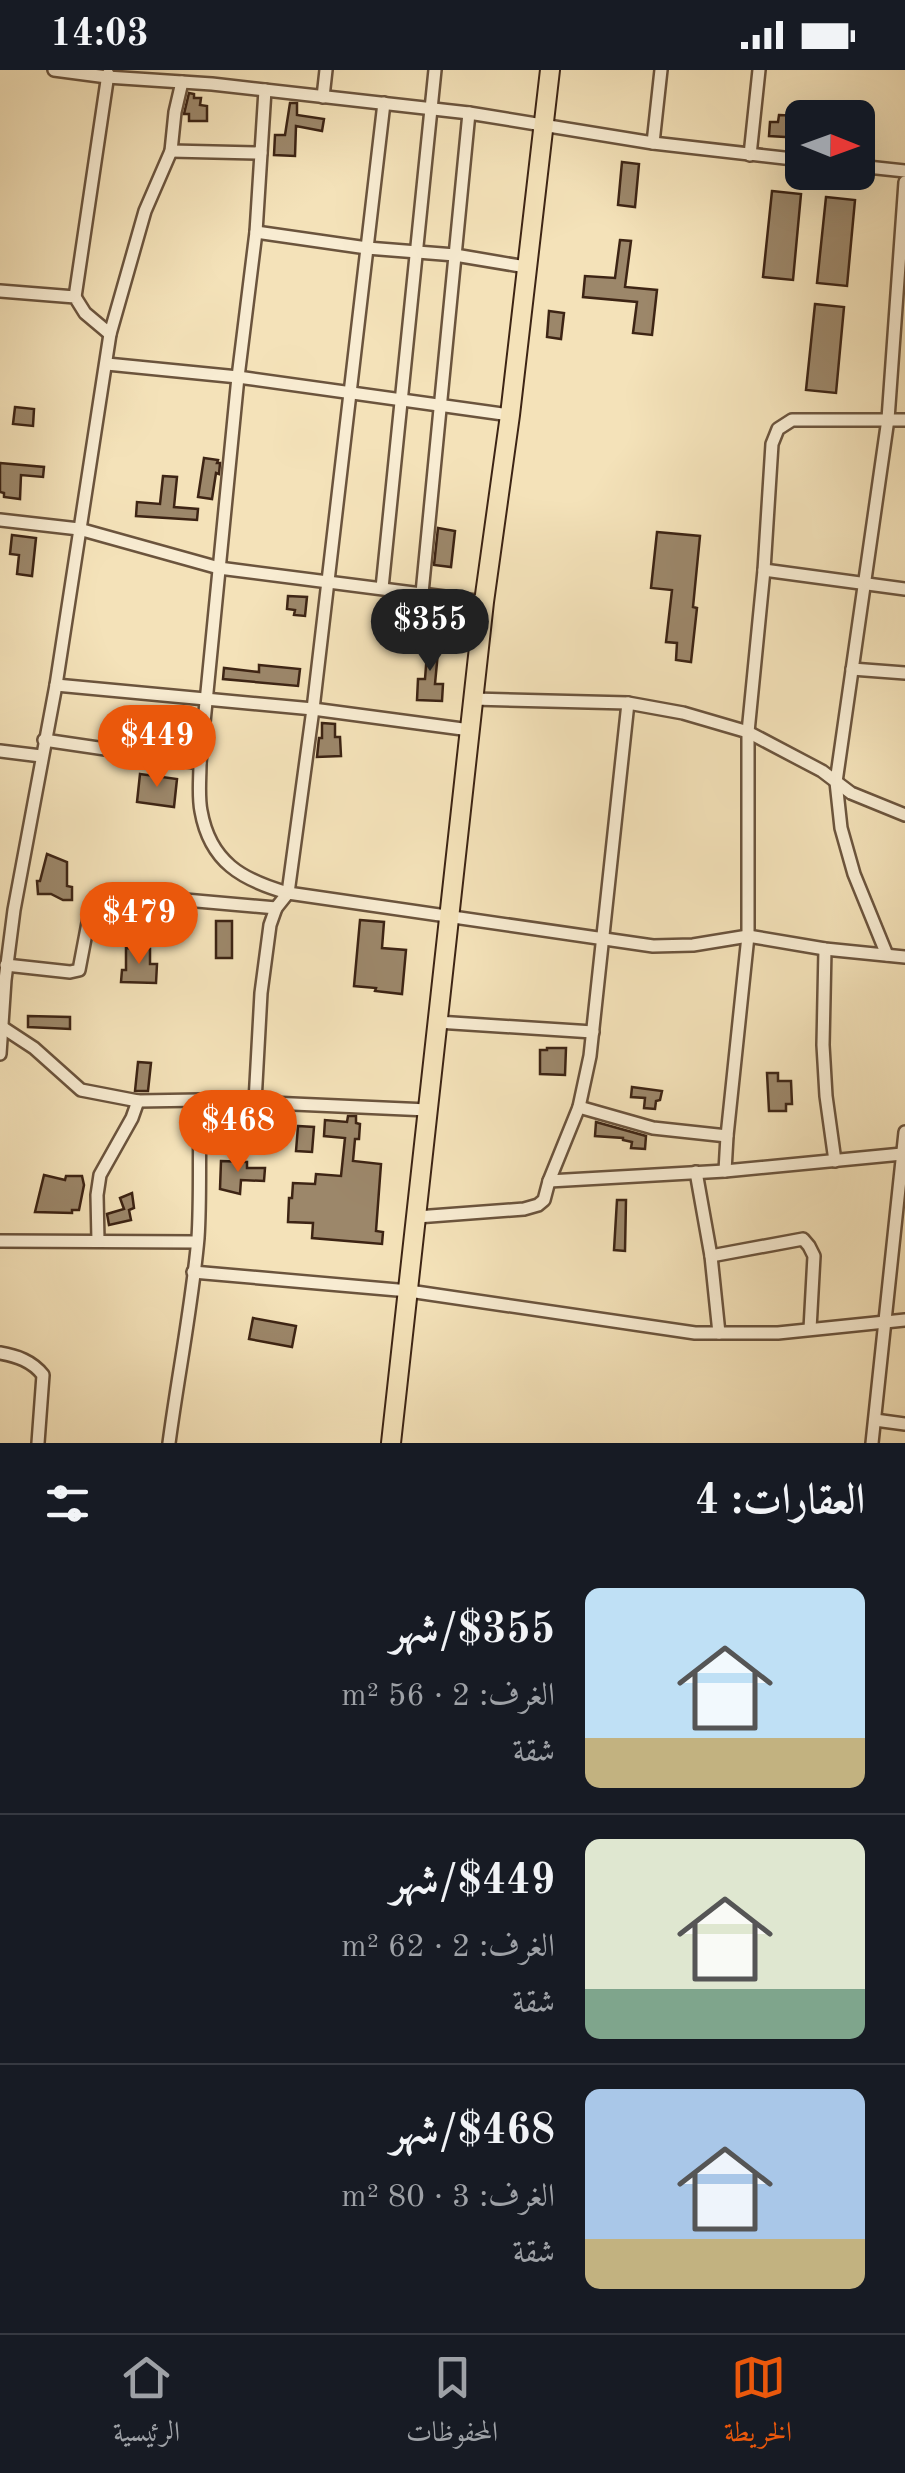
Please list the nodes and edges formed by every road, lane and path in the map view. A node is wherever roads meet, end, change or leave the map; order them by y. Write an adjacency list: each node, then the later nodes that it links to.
1 (54, 70): 8 (street)
2 (214, 70): 10 (street)
3 (326, 70): 12 (street)
4 (435, 70): 14 (street)
5 (550, 70): 16 (highway)
6 (661, 70): 17 (street)
7 (759, 70): 20 (street)
8 (108, 74): 9 (street); 31 (street)
9 (182, 82): 10 (street); 18 (street)
10 (212, 84): 11 (street)
11 (265, 90): 12 (street); 19 (street)
12 (323, 97): 13 (street)
13 (384, 104): 14 (street); 26 (street)
14 (431, 109): 15 (street); 27 (street)
15 (468, 113): 16 (street); 28 (street)
16 (544, 127): 17 (street); 29 (highway)
17 (653, 143): 20 (street)
18 (171, 151): 19 (street); 32 (street)
19 (261, 152): 25 (street)
20 (750, 155): 21 (street)
21 (785, 158)
22 (875, 168): 23 (street)
23 (905, 171)
24 (905, 182): 39 (street)
25 (256, 232): 26 (street); 34 (street)
26 (367, 248): 27 (street); 35 (street)
27 (415, 252): 28 (street); 36 (street)
28 (455, 255): 29 (street); 37 (street)
29 (526, 267): 38 (highway)
30 (0, 291): 31 (street)
31 (76, 297): 32 (street)
32 (110, 334): 33 (street)
33 (107, 364): 34 (street); 42 (street)
34 (238, 377): 35 (street); 43 (street)
35 (350, 392): 36 (street); 45 (street)
36 (402, 398): 37 (street); 47 (street)
37 (440, 404): 38 (street); 49 (street)
38 (510, 414): 50 (highway)
39 (888, 419): 40 (street); 44 (street); 46 (street)
40 (905, 420)
41 (0, 520): 42 (street)
42 (79, 529): 43 (street); 53 (street)
43 (220, 568): 45 (street); 54 (street)
44 (764, 570): 46 (street); 59 (street)
45 (326, 581): 47 (street); 57 (street)
46 (863, 584): 48 (street); 51 (street)
47 (382, 588): 49 (street)
48 (905, 589)
49 (422, 593): 50 (street)
50 (484, 602): 55 (highway)
51 (852, 669): 52 (street); 64 (street)
52 (905, 674)
53 (56, 685): 54 (street); 60 (street)
54 (207, 699): 57 (street); 63 (street)
55 (473, 699): 56 (street); 58 (highway)
56 (628, 703): 59 (street); 70 (street)
57 (312, 709): 58 (street); 66 (street)
58 (470, 730): 68 (highway)
59 (748, 732): 64 (street); 69 (street)
60 (44, 740): 62 (street); 63 (street)
61 (0, 751): 62 (street)
62 (40, 756): 74 (street)
63 (200, 763): 66 (street)
64 (836, 782): 65 (street); 72 (street)
65 (905, 815)
66 (288, 893): 67 (street); 68 (street)
67 (276, 908): 74 (street); 82 (street)
68 (450, 918): 70 (street); 76 (highway)
69 (748, 936): 70 (street); 71 (street); 86 (street)
70 (601, 939): 78 (street)
71 (826, 949): 72 (street); 88 (street)
72 (887, 955): 73 (street)
73 (905, 956)
74 (6, 965): 75 (street)
75 (2, 980): 77 (street)
76 (437, 1022): 78 (street); 84 (highway)
77 (2, 1027): 79 (street); 80 (street)
78 (592, 1032): 83 (street)
79 (0, 1054)
80 (138, 1100): 81 (street); 94 (street)
81 (201, 1100): 82 (street); 95 (street)
82 (255, 1102): 84 (street)
83 (579, 1108): 86 (street); 91 (street)
84 (428, 1110): 92 (highway)
85 (905, 1132): 87 (street)
86 (727, 1136): 89 (street)
87 (902, 1154): 88 (street); 100 (street)
88 (835, 1161): 89 (street)
89 (725, 1171): 90 (street)
90 (696, 1172): 91 (street); 96 (street)
91 (549, 1181): 92 (street)
92 (417, 1217): 98 (highway)
93 (0, 1241): 94 (street)
94 (98, 1241): 95 (street)
95 (197, 1242): 97 (street)
96 (711, 1256): 101 (street); 102 (street)
97 (193, 1272): 98 (street); 107 (street)
98 (409, 1292): 102 (street); 108 (highway)
99 (905, 1320): 100 (street)
100 (884, 1321): 101 (street); 104 (street)
101 (810, 1329): 102 (street)
102 (719, 1333)
103 (0, 1353): 106 (street)
104 (875, 1420): 105 (street); 109 (street)
105 (905, 1424)
106 (38, 1443)
107 (169, 1443)
108 (391, 1443)
109 (872, 1443)

